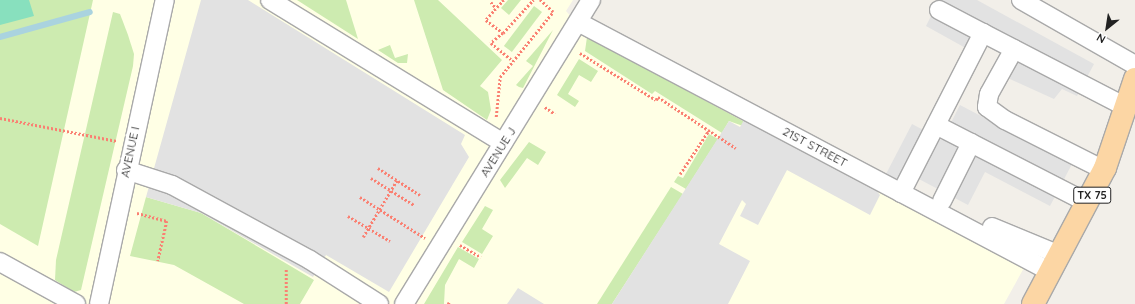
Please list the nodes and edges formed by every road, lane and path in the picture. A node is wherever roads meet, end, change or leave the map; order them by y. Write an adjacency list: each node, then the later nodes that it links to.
1 (165, 0): 29 (street, AVENUE I)
2 (270, 0): 25 (street)
3 (504, 0): 9 (path)
4 (533, 0): 12 (path)
5 (540, 0): 16 (path)
6 (591, 0): 11 (street, AVENUE J)
7 (1021, 0): 17 (street)
8 (491, 2): 9 (path)
9 (496, 8): 12 (path)
10 (939, 10): 13 (street)
11 (578, 22): 25 (street, AVENUE J); 34 (street, 21ST STREET)
12 (503, 33): 16 (path)
13 (983, 33): 14 (street); 22 (street)
14 (1014, 49): 19 (street); 30 (street)
15 (580, 53): 23 (path)
16 (513, 61): 21 (path)
17 (1135, 65)
18 (1135, 79): 19 (main road, TX 75)
19 (1126, 107): 30 (main road, TX 75)
20 (0, 118): 24 (path)
21 (495, 120)
22 (936, 125): 26 (street); 34 (street)
23 (709, 130): 27 (path); 31 (path)
24 (117, 141)
25 (503, 143): 59 (street, AVENUE J)
26 (970, 143): 38 (street); 39 (street)
27 (736, 148)
28 (378, 168): 33 (path)
29 (126, 170): 49 (street); 56 (street, AVENUE I)
30 (1104, 170): 39 (main road, TX 75)
31 (680, 174)
32 (371, 178): 35 (path)
33 (397, 180): 35 (path); 36 (path)
34 (904, 187): 38 (street); 53 (street, 21ST STREET)
35 (391, 191): 40 (path); 41 (path)
36 (420, 195)
37 (360, 197): 41 (path)
38 (942, 201): 53 (street)
39 (1088, 203): 53 (main road, TX 75)
40 (414, 205)
41 (380, 210): 44 (path); 46 (path)
42 (136, 213): 51 (path)
43 (348, 216): 44 (path)
44 (368, 228): 45 (path); 47 (path)
45 (363, 237)
46 (425, 238)
47 (390, 242)
48 (458, 244): 50 (path)
49 (285, 247): 57 (path); 58 (street)
50 (481, 257)
51 (158, 261)
52 (0, 262): 55 (street)
53 (1056, 264): 54 (main road, TX 75)
54 (1039, 302)
55 (76, 304)
56 (99, 304)
57 (286, 304)
58 (379, 304)
59 (404, 304)

